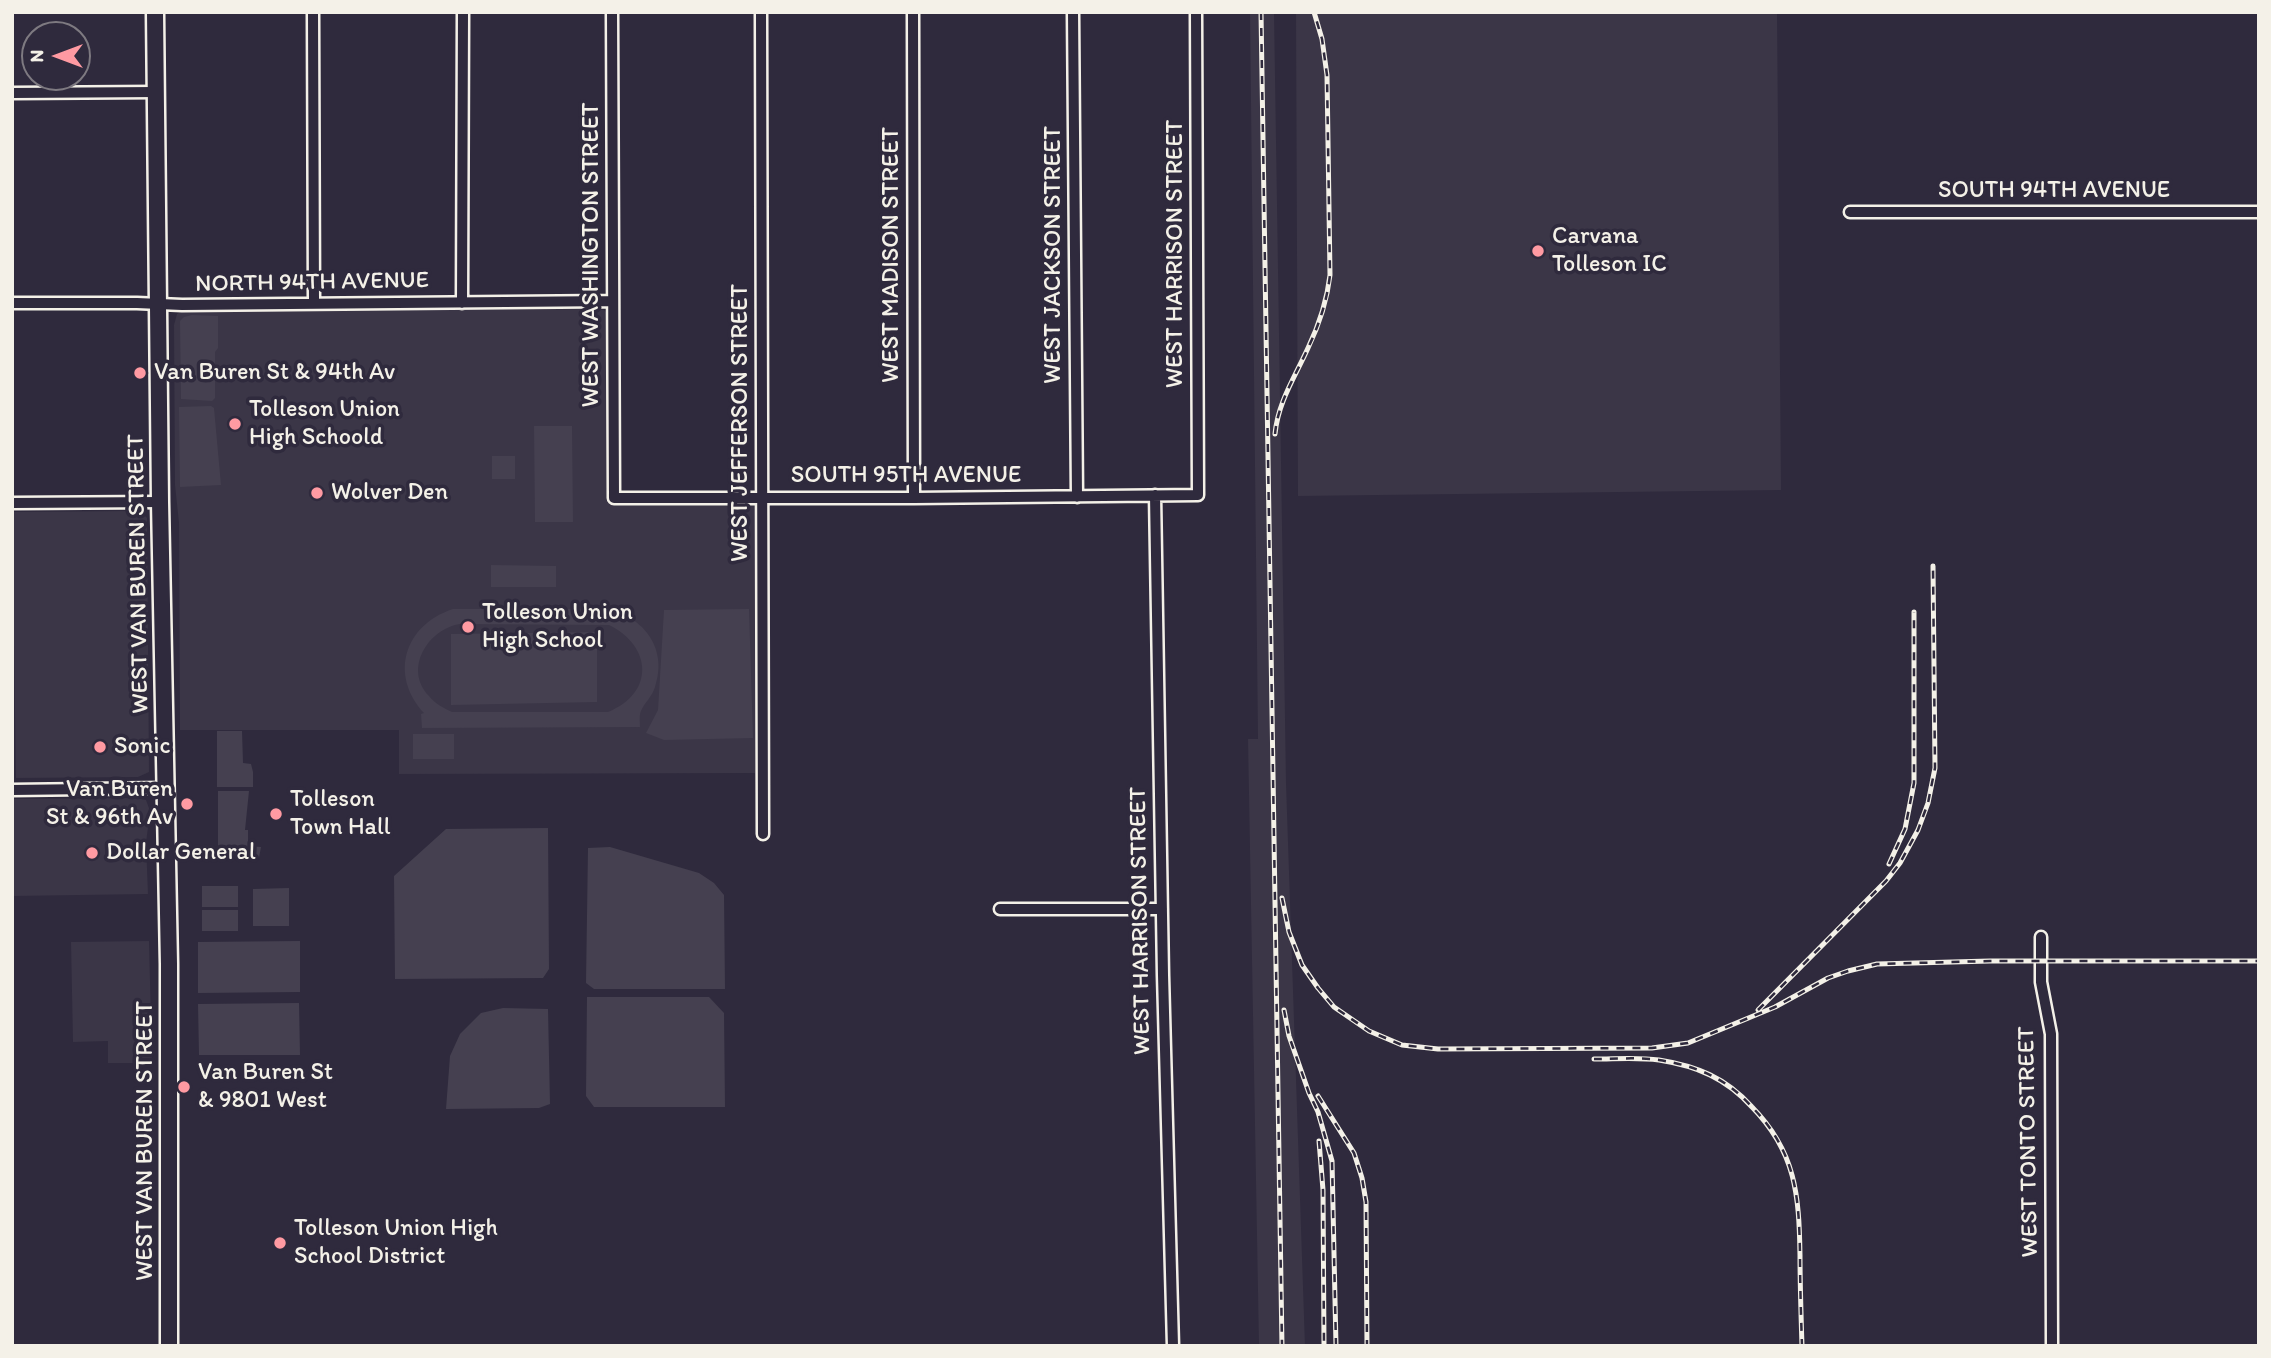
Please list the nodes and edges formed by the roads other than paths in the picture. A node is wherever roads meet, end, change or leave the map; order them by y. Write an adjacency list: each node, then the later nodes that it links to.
1 (156, 12): 9 (main road, WEST VAN BUREN STREET)
2 (313, 12): 15 (street)
3 (463, 12): 16 (street)
4 (612, 12): 13 (street, WEST WASHINGTON STREET)
5 (761, 12): 20 (street, WEST JEFFERSON STREET)
6 (913, 12): 23 (street, WEST MADISON STREET)
7 (1073, 12): 21 (street, WEST JACKSON STREET)
8 (1196, 12): 19 (street, WEST HARRISON STREET)
9 (156, 92): 10 (street); 17 (main road, WEST VAN BUREN STREET)
10 (12, 93)
11 (1850, 212): 12 (street, SOUTH 94TH AVENUE)
12 (2259, 212)
13 (613, 301): 16 (street, NORTH 94TH AVENUE); 22 (street, WEST WASHINGTON STREET)
14 (12, 303): 17 (street, NORTH 94TH AVENUE)
15 (314, 303): 16 (street, NORTH 94TH AVENUE); 17 (street, NORTH 94TH AVENUE)
16 (463, 303)
17 (159, 304): 24 (main road, WEST VAN BUREN STREET)
18 (1155, 495): 19 (street, SOUTH 95TH AVENUE); 21 (street, SOUTH 95TH AVENUE); 30 (street, WEST HARRISON STREET)
19 (1198, 495)
20 (762, 497): 22 (street, SOUTH 95TH AVENUE); 23 (street, SOUTH 95TH AVENUE); 28 (street, WEST JEFFERSON STREET)
21 (1077, 497): 23 (street, SOUTH 95TH AVENUE)
22 (614, 498)
23 (914, 498)
24 (160, 502): 25 (street); 26 (main road, WEST VAN BUREN STREET)
25 (12, 503)
26 (165, 788): 27 (street); 32 (main road, WEST VAN BUREN STREET)
27 (12, 790)
28 (763, 834)
29 (1000, 909): 30 (street)
30 (1162, 909): 33 (street, WEST HARRISON STREET)
31 (2041, 937): 34 (street, WEST TONTO STREET)
32 (169, 1346)
33 (1173, 1346)
34 (2052, 1346)

